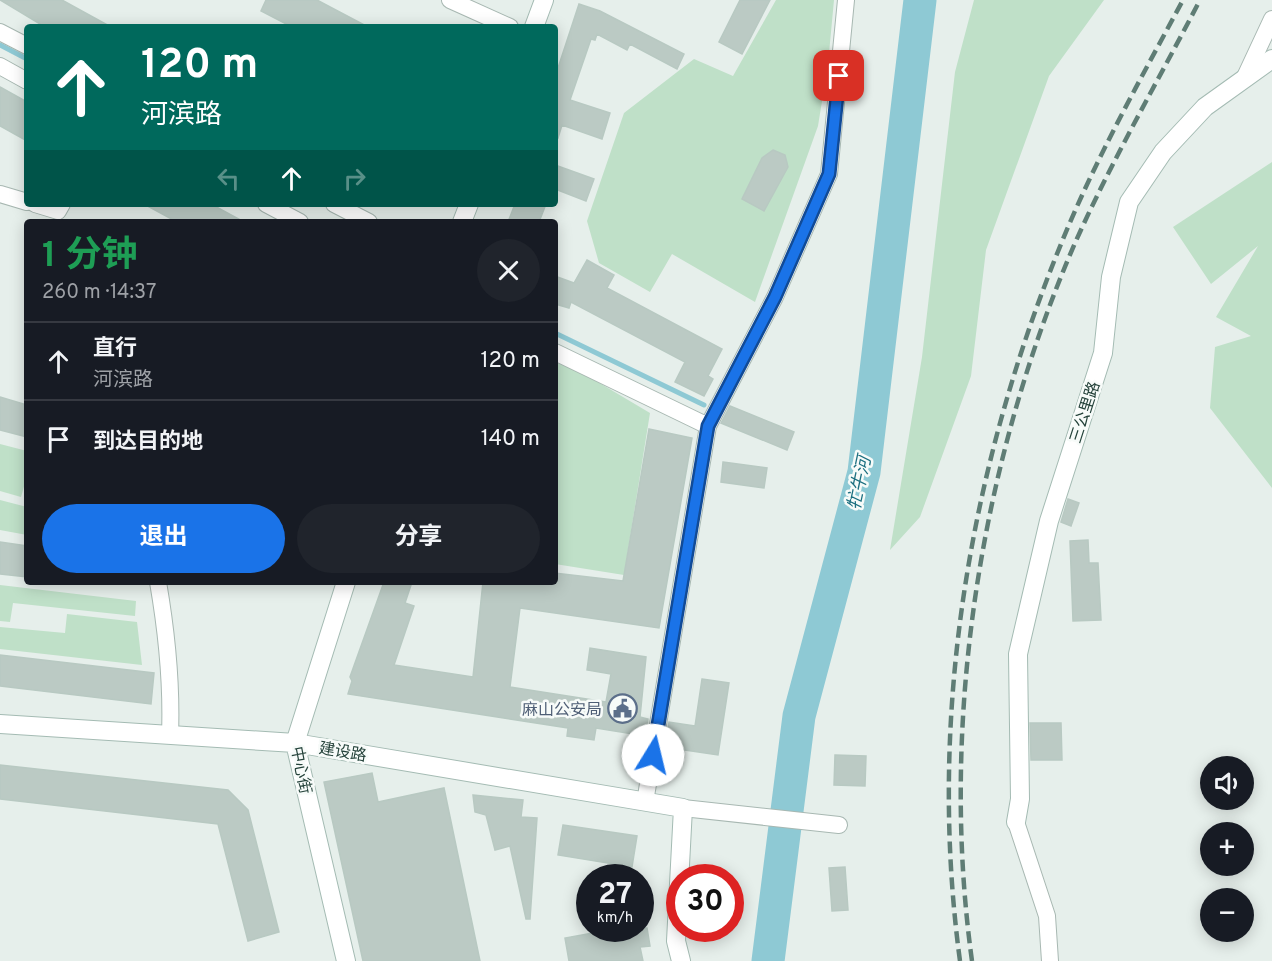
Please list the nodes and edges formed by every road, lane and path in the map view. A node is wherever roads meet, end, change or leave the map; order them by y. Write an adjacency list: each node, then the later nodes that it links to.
1 (450, 0): 5 (street)
2 (544, 0): 6 (street)
3 (846, 0): 22 (street)
4 (1272, 20): 12 (street)
5 (503, 24)
6 (535, 24)
7 (0, 32): 8 (street)
8 (24, 44)
9 (1272, 58): 12 (street, 三公里路)
10 (0, 66): 11 (street)
11 (24, 79)
12 (1244, 79): 30 (street, 三公里路)
13 (0, 194): 14 (street)
14 (24, 201)
15 (45, 207): 16 (street)
16 (60, 207)
17 (340, 207): 20 (street)
18 (274, 212): 19 (street)
19 (292, 219)
20 (363, 219)
21 (558, 353): 22 (street)
22 (708, 426): 28 (street)
23 (159, 585): 26 (street)
24 (345, 585): 27 (street, 中心街)
25 (0, 724): 26 (street, 建设路)
26 (170, 735): 27 (street, 建设路)
27 (295, 742): 28 (street, 建设路); 32 (street, 中心街)
28 (645, 802): 29 (street, 建设路)
29 (682, 808): 31 (street); 33 (street)
30 (1016, 822): 34 (street)
31 (839, 825)
32 (346, 961)
33 (681, 961)
34 (1050, 961)

